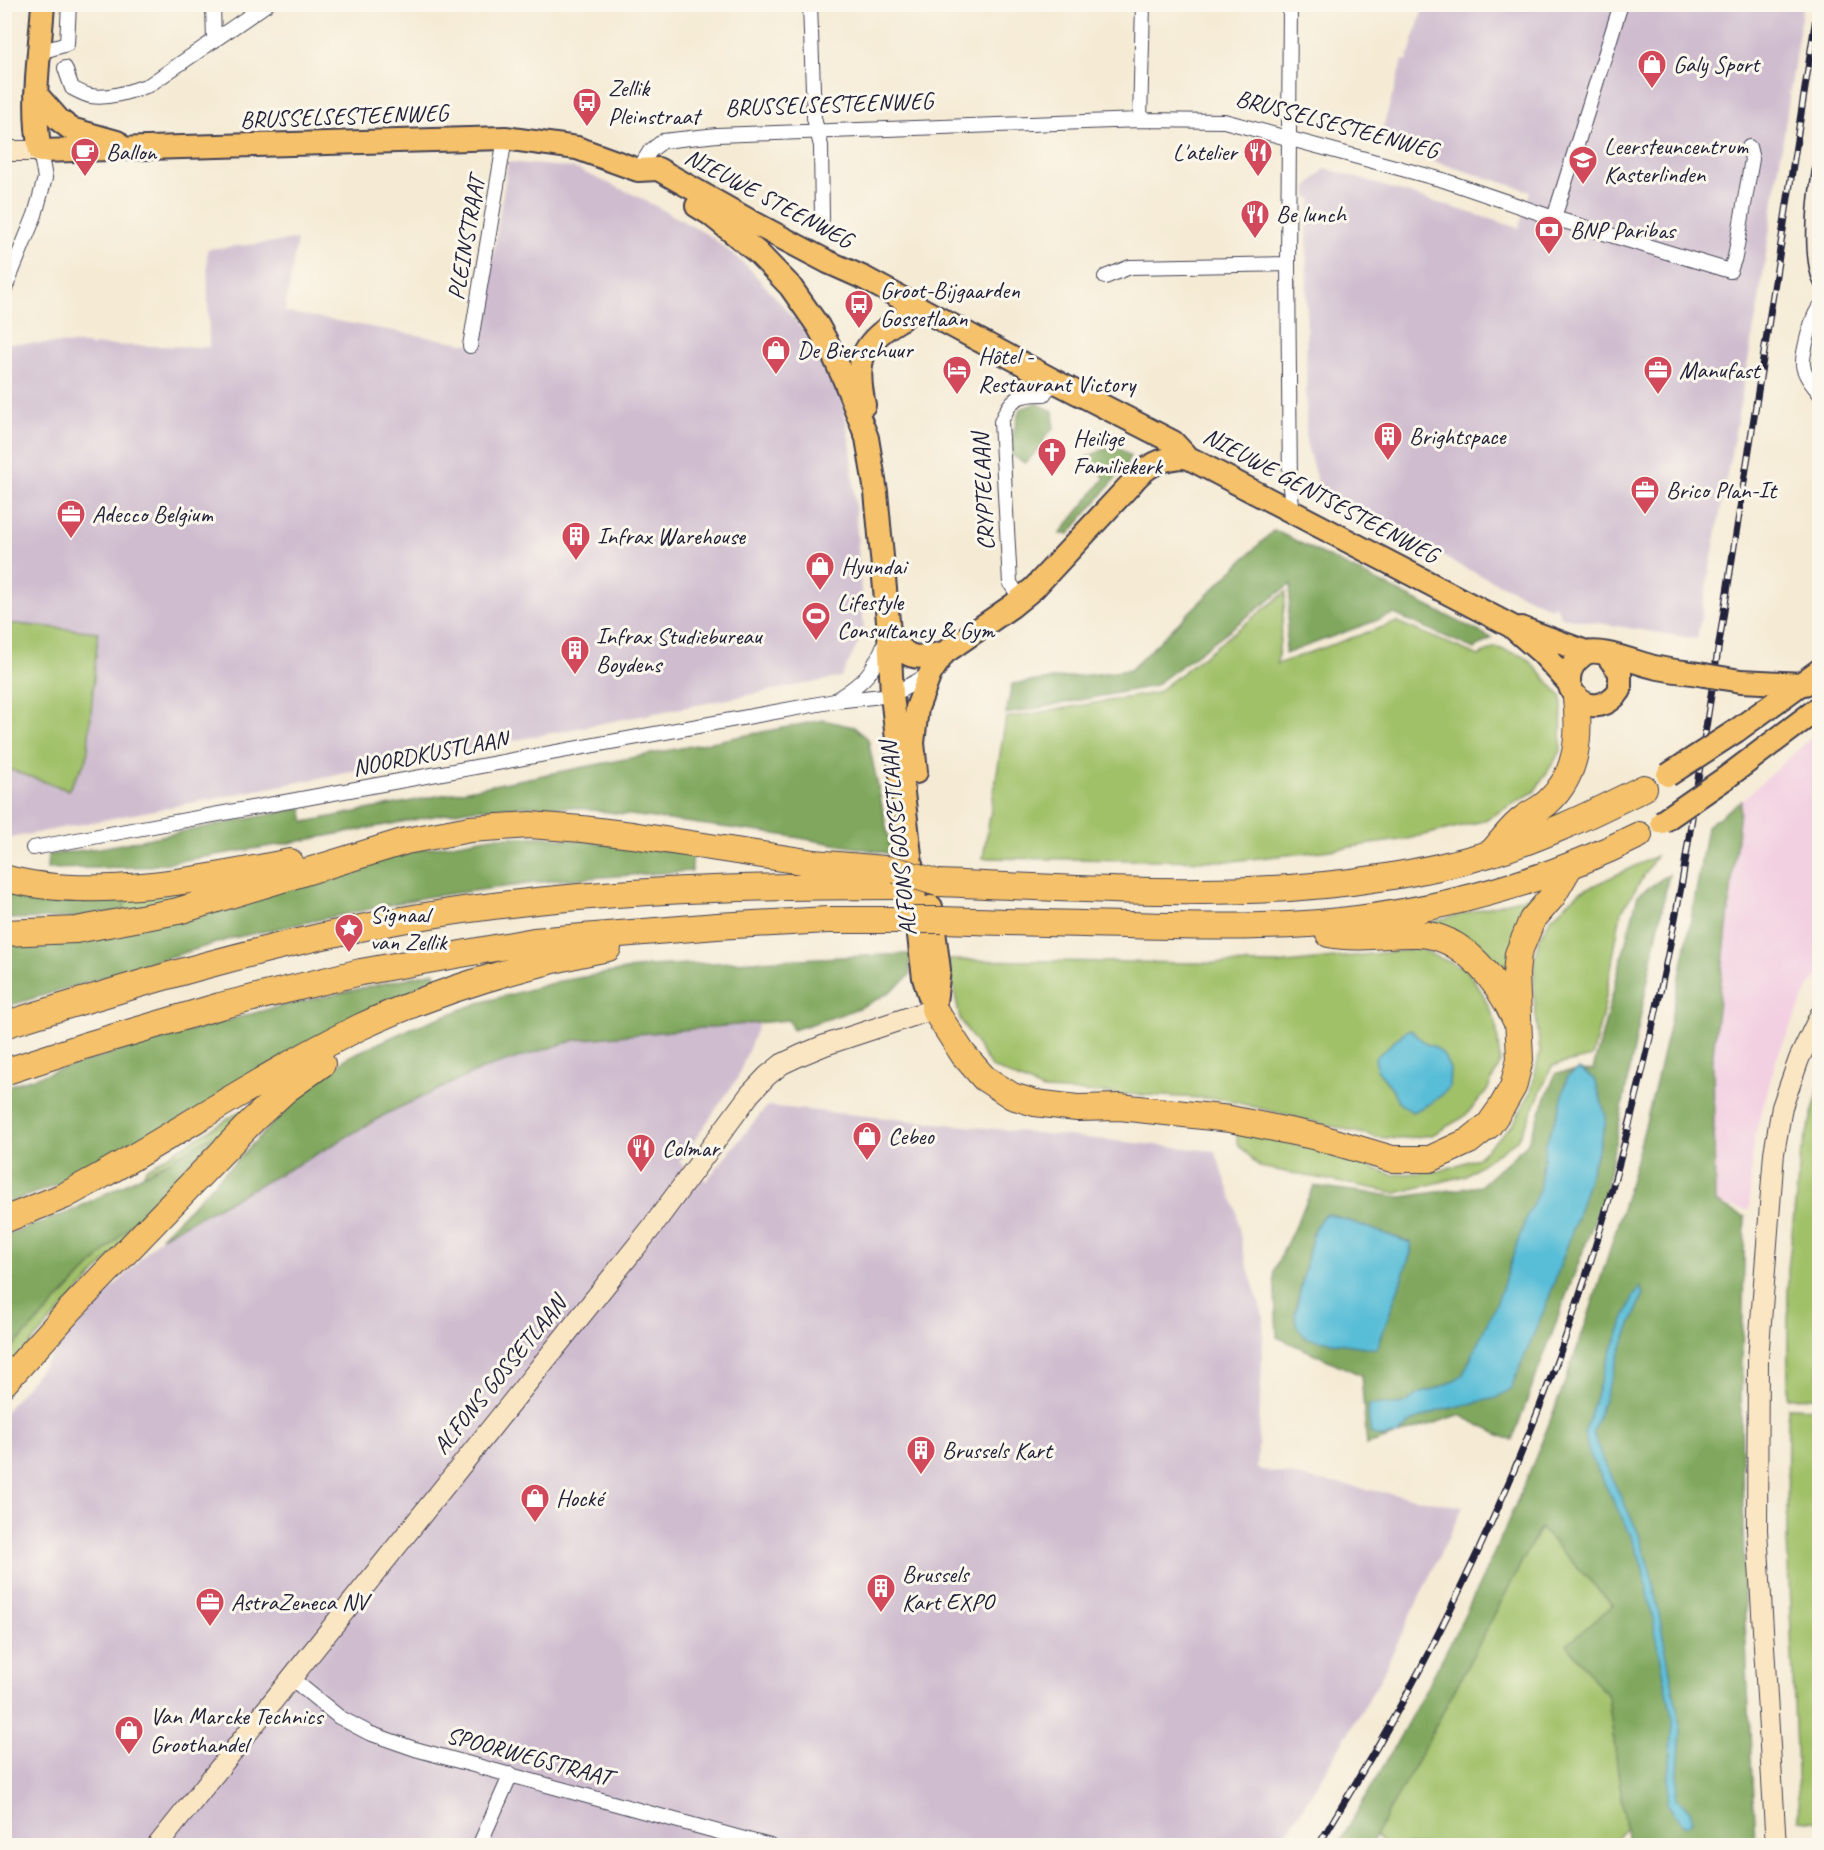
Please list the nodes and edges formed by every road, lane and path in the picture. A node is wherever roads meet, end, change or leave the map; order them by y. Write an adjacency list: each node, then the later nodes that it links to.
1 (43, 4): 10 (main road)
2 (69, 4): 10 (street)
3 (213, 4): 9 (street)
4 (267, 4): 9 (street)
5 (810, 4): 14 (street)
6 (1143, 4): 13 (street)
7 (1290, 4): 16 (street)
8 (1621, 4): 22 (street)
9 (214, 41): 11 (street)
10 (40, 52): 12 (main road)
11 (65, 68)
12 (36, 93): 18 (main road, BRUSSELSESTEENWEG); 20 (main road)
13 (1140, 120): 14 (street, BRUSSELSESTEENWEG); 16 (street, BRUSSELSESTEENWEG)
14 (818, 132): 21 (street, BRUSSELSESTEENWEG); 23 (street)
15 (505, 138): 18 (main road, BRUSSELSESTEENWEG); 21 (main road, BRUSSELSESTEENWEG); 29 (street, PLEINSTRAAT)
16 (1290, 138): 22 (street, BRUSSELSESTEENWEG); 24 (street)
17 (1749, 147): 22 (street, BRUSSELSESTEENWEG)
18 (139, 149): 20 (main road, BRUSSELSESTEENWEG)
19 (4, 151): 20 (street, BRUSSELSESTEENWEG)
20 (40, 151): 26 (street)
21 (638, 170): 28 (main road, NIEUWE STEENWEG); 33 (main road, NIEUWE STEENWEG)
22 (1554, 218)
23 (822, 219)
24 (1288, 264): 25 (street); 36 (street)
25 (1105, 277)
26 (4, 291)
27 (1820, 307): 31 (street)
28 (918, 308): 30 (main road, NIEUWE GENTSESTEENWEG); 33 (main road)
29 (470, 346)
30 (1060, 384): 32 (main road, NIEUWE GENTSESTEENWEG); 37 (street, CRYPTELAAN)
31 (1820, 394)
32 (1142, 426): 34 (main road, NIEUWE GENTSESTEENWEG); 35 (main road)
33 (867, 438): 39 (main road, ALFONS GOSSETLAAN)
34 (1187, 458): 35 (main road); 36 (main road, NIEUWE GENTSESTEENWEG)
35 (1141, 471): 37 (main road, ALFONS GOSSETLAAN)
36 (1293, 513): 38 (main road, NIEUWE GENTSESTEENWEG)
37 (1021, 599): 40 (main road, ALFONS GOSSETLAAN)
38 (1511, 626): 41 (main road, NIEUWE GENTSESTEENWEG); 44 (main road, NIEUWE GENTSESTEENWEG)
39 (889, 632): 40 (main road); 45 (main road, ALFONS GOSSETLAAN); 46 (street)
40 (944, 653): 42 (main road, ALFONS GOSSETLAAN)
41 (1597, 653): 43 (main road, NIEUWE GENTSESTEENWEG, bridge); 44 (main road); 44 (main road)
42 (930, 674): 45 (street); 59 (main road, ALFONS GOSSETLAAN)
43 (1814, 680): 48 (main road, bridge)
44 (1572, 690): 52 (highway)
45 (892, 695): 46 (street, NOORDKUSTLAAN); 59 (main road, ALFONS GOSSETLAAN)
46 (835, 701): 51 (street, NOORDKUSTLAAN)
47 (1820, 707): 49 (main road, bridge)
48 (1644, 788): 52 (highway)
49 (1639, 835): 53 (highway)
50 (406, 841): 54 (highway); 55 (highway); 58 (highway)
51 (33, 848)
52 (1490, 854): 55 (highway)
53 (1570, 866): 56 (highway); 63 (highway)
54 (4, 878)
55 (897, 878): 62 (highway)
56 (1285, 925): 57 (highway, bridge); 63 (highway)
57 (643, 931): 61 (highway); 64 (highway)
58 (4, 933)
59 (934, 1009): 63 (highway); 67 (street, ALFONS GOSSETLAAN)
60 (1820, 1015): 72 (street)
61 (380, 1019): 65 (highway); 66 (highway)
62 (4, 1025)
63 (1518, 1028)
64 (4, 1072)
65 (4, 1220)
66 (4, 1383)
67 (291, 1678): 68 (street, SPOORWEGSTRAAT); 69 (street, ALFONS GOSSETLAAN)
68 (511, 1774): 70 (street); 71 (street, SPOORWEGSTRAAT)
69 (156, 1845)
70 (479, 1845)
71 (770, 1845)
72 (1776, 1845)

